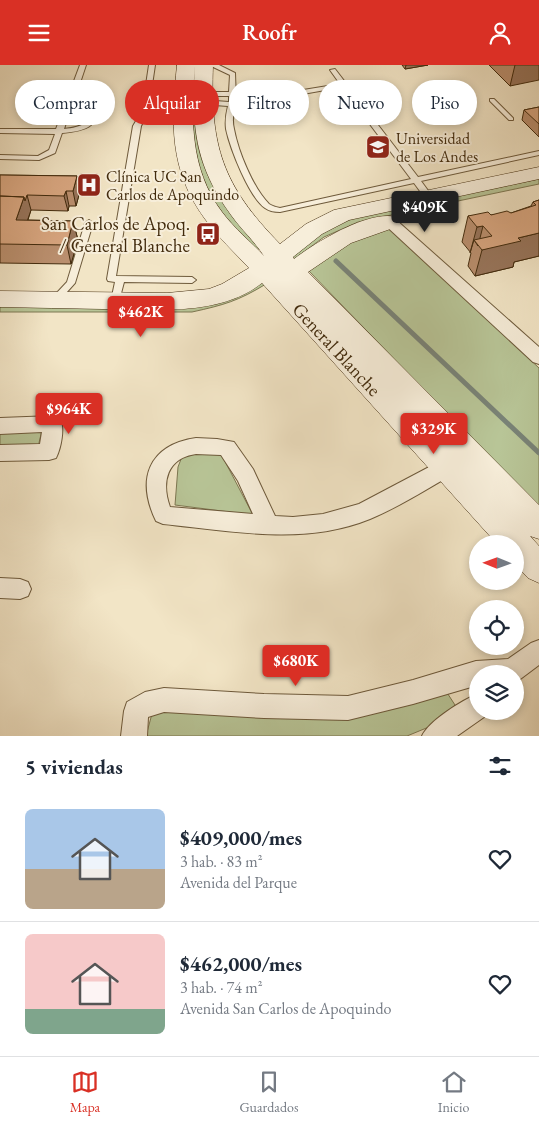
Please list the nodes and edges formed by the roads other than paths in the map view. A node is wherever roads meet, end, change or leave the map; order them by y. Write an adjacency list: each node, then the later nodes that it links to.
1 (83, 65): 7 (lane)
2 (152, 65): 8 (lane)
3 (186, 65): 9 (street)
4 (204, 65): 10 (street)
5 (212, 65): 11 (lane)
6 (332, 70): 12 (lane)
7 (77, 80)
8 (150, 80)
9 (189, 80)
10 (199, 80)
11 (233, 80)
12 (339, 80)
13 (492, 100): 14 (lane)
14 (511, 119)
15 (61, 125): 22 (lane)
16 (85, 125): 22 (lane)
17 (138, 125): 33 (lane)
18 (186, 125): 31 (street, General Blanche)
19 (230, 125): 26 (lane)
20 (373, 125): 26 (lane)
21 (0, 131): 22 (lane)
22 (59, 131): 24 (lane)
23 (539, 153): 26 (lane)
24 (0, 157)
25 (539, 173): 28 (street)
26 (414, 179): 28 (lane)
27 (539, 189): 29 (street)
28 (428, 196): 31 (street)
29 (390, 221): 31 (street); 37 (street)
30 (89, 223): 34 (lane)
31 (278, 270): 33 (street); 36 (street); 40 (street, General Blanche)
32 (192, 280): 33 (lane)
33 (118, 290): 34 (street)
34 (69, 294): 35 (street)
35 (0, 299)
36 (0, 316)
37 (535, 346)
38 (0, 426): 39 (street)
39 (0, 453)
40 (459, 462): 41 (street); 42 (street, General Blanche); 43 (street, General Blanche)
41 (268, 525): 41 (street)
42 (539, 526)
43 (539, 568)
44 (539, 651): 45 (street)
45 (519, 665)
46 (469, 675): 48 (street)
47 (469, 712): 49 (street)
48 (134, 736)
49 (435, 736)

